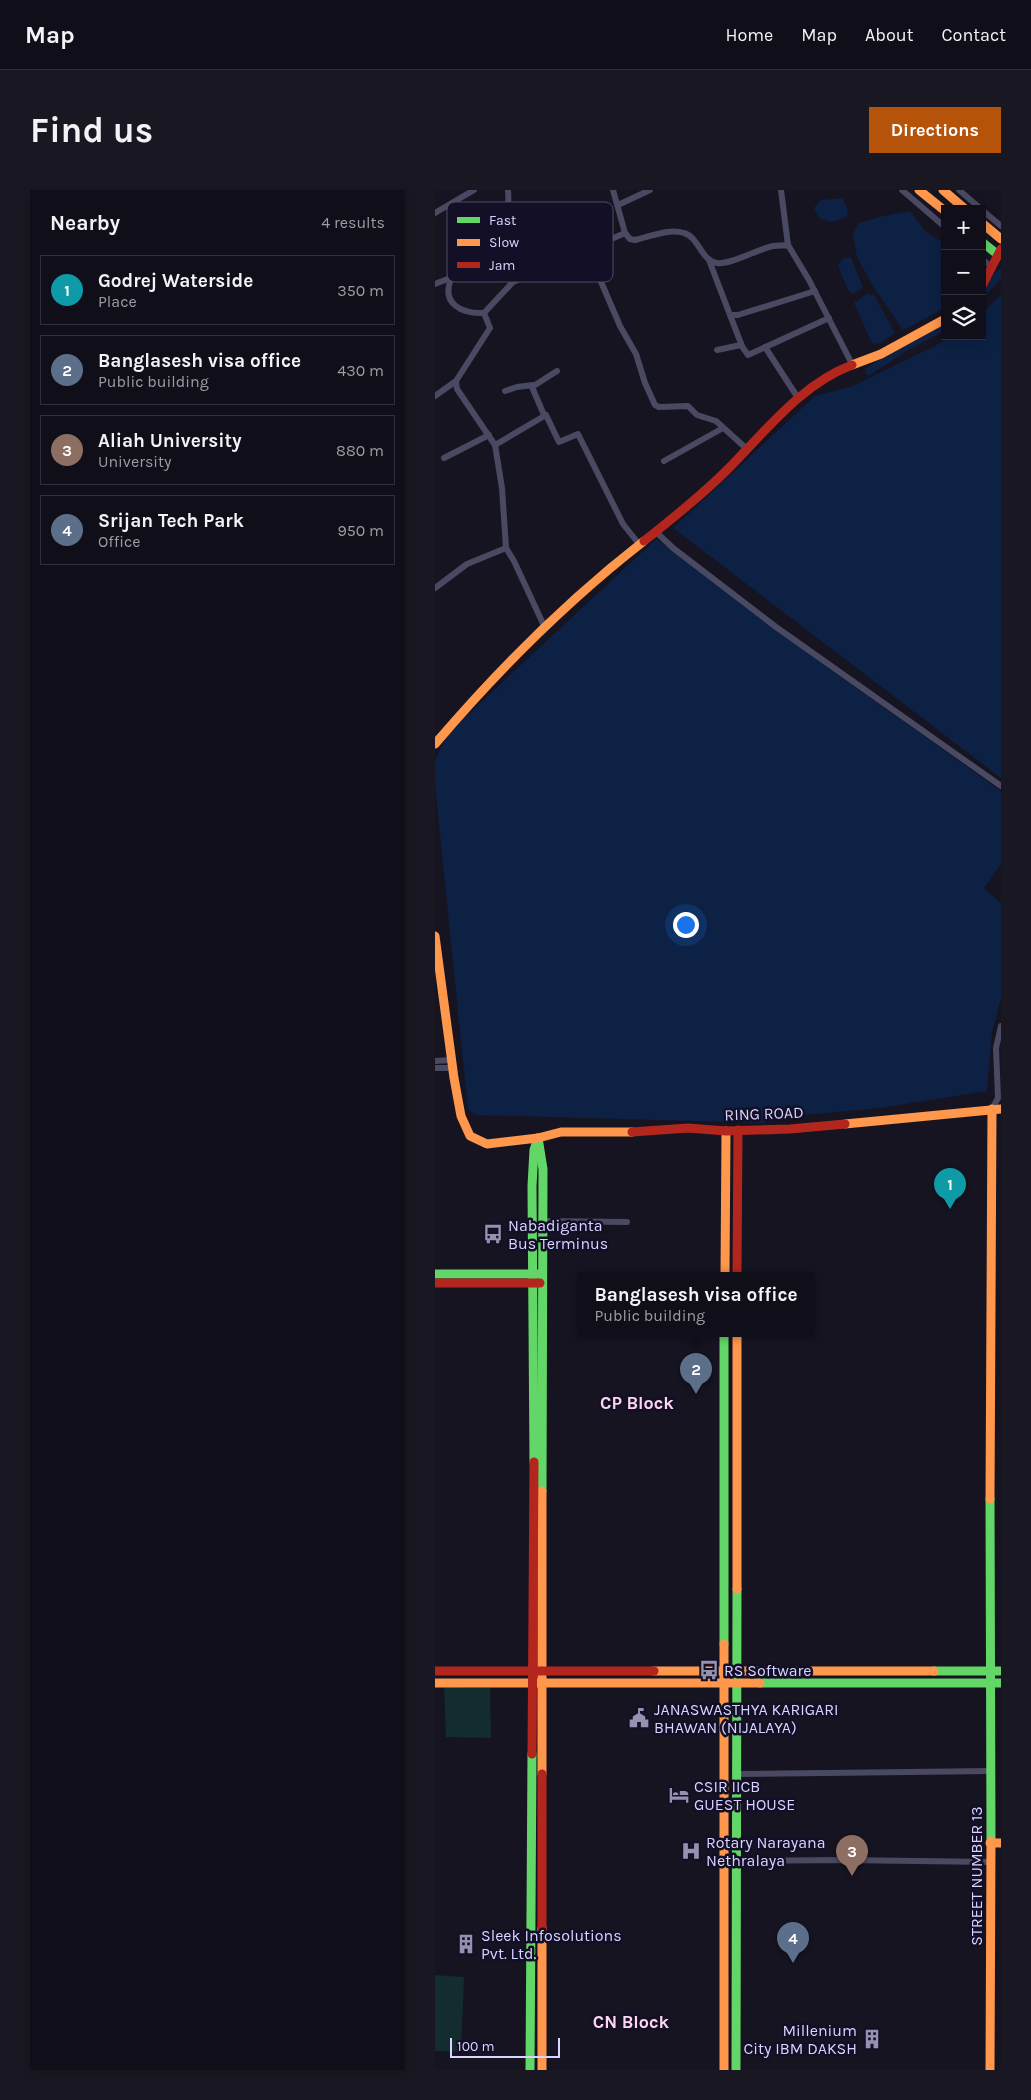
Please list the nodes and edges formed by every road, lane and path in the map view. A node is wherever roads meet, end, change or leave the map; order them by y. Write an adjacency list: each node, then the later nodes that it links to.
1 (474, 190): 9 (street)
2 (613, 190): 10 (street)
3 (650, 190): 10 (street)
4 (781, 190): 24 (street)
5 (901, 190): 17 (street)
6 (919, 190): 14 (street)
7 (943, 190): 11 (street)
8 (959, 190): 12 (street)
9 (454, 202)
10 (618, 205): 20 (street)
11 (960, 205)
12 (977, 205)
13 (447, 206): 15 (street)
14 (941, 208)
15 (435, 213)
16 (986, 213): 19 (street)
17 (941, 224)
18 (986, 226): 22 (street)
19 (1001, 226)
20 (625, 232): 21 (street); 26 (street)
21 (613, 237)
22 (1001, 239)
23 (986, 244): 25 (street)
24 (788, 245): 26 (street); 35 (street)
25 (999, 251): 28 (street)
26 (709, 260): 37 (street)
27 (986, 262): 28 (street)
28 (992, 267): 29 (street)
29 (986, 278)
30 (447, 280): 34 (street)
31 (450, 282): 36 (street)
32 (513, 282): 36 (street)
33 (602, 282): 51 (street)
34 (435, 284)
35 (815, 291): 37 (street); 38 (street)
36 (484, 313): 45 (street)
37 (730, 315): 40 (street)
38 (829, 318): 41 (street); 43 (street)
39 (941, 321): 43 (street)
40 (742, 346): 41 (street); 42 (street)
41 (765, 347): 49 (street)
42 (717, 350)
43 (852, 364): 49 (street)
44 (557, 371): 46 (street)
45 (456, 380): 48 (street); 52 (street)
46 (533, 385): 47 (street); 50 (street)
47 (505, 391)
48 (435, 396)
49 (798, 398): 54 (street)
50 (544, 415): 53 (street); 58 (street)
51 (723, 428): 54 (street); 56 (street)
52 (489, 435): 53 (street); 55 (street)
53 (495, 445): 59 (street)
54 (748, 450): 57 (street)
55 (444, 458)
56 (664, 461)
57 (656, 532): 58 (street); 63 (street)
58 (639, 544): 61 (street)
59 (506, 548): 60 (street); 61 (street)
60 (435, 588)
61 (545, 628): 62 (street)
62 (435, 744)
63 (1001, 786)
64 (435, 936): 67 (street)
65 (1001, 1026): 69 (street)
66 (435, 1061): 67 (street)
67 (452, 1064): 68 (street); 72 (street, RING ROAD)
68 (435, 1068)
69 (998, 1108): 71 (street, RING ROAD); 84 (street, STREET NUMBER 13)
70 (726, 1130): 71 (street, RING ROAD); 72 (street, RING ROAD); 74 (street)
71 (739, 1130): 73 (street)
72 (538, 1138): 75 (street); 80 (street)
73 (737, 1216): 74 (street); 78 (street)
74 (725, 1217): 77 (street)
75 (543, 1221): 76 (street); 80 (street)
76 (627, 1222)
77 (725, 1272)
78 (737, 1272)
79 (435, 1274): 80 (street)
80 (538, 1278): 81 (street); 85 (street)
81 (435, 1283)
82 (724, 1337): 88 (street)
83 (737, 1337): 89 (street)
84 (996, 1346): 94 (street, STREET NUMBER 13)
85 (538, 1445): 86 (street); 87 (street)
86 (543, 1571): 87 (street); 93 (street)
87 (533, 1572): 92 (street)
88 (723, 1670): 89 (street); 93 (street); 98 (street)
89 (735, 1670): 90 (street); 99 (street)
90 (866, 1670): 94 (street); 100 (street)
91 (435, 1671): 92 (street)
92 (531, 1671): 93 (street); 96 (street)
93 (543, 1671): 97 (street)
94 (991, 1671): 95 (street); 102 (street, STREET NUMBER 13)
95 (1001, 1671)
96 (531, 1682): 97 (street); 101 (street); 111 (street)
97 (543, 1682): 98 (street); 112 (street)
98 (723, 1682): 99 (street); 109 (street)
99 (735, 1682): 100 (street); 104 (street)
100 (867, 1682): 102 (street)
101 (435, 1683)
102 (996, 1683): 103 (street, STREET NUMBER 13)
103 (992, 1771): 104 (street); 105 (street, STREET NUMBER 13)
104 (736, 1774): 107 (street)
105 (991, 1843): 106 (street); 108 (street, STREET NUMBER 13)
106 (1001, 1843)
107 (736, 1861): 108 (street); 110 (street)
108 (991, 1862): 117 (street, STREET NUMBER 13)
109 (724, 1884): 110 (street); 115 (street)
110 (736, 1885): 116 (street)
111 (530, 2008): 112 (street); 113 (street)
112 (542, 2008): 114 (street)
113 (530, 2070)
114 (542, 2070)
115 (724, 2070)
116 (737, 2070)
117 (990, 2070)

